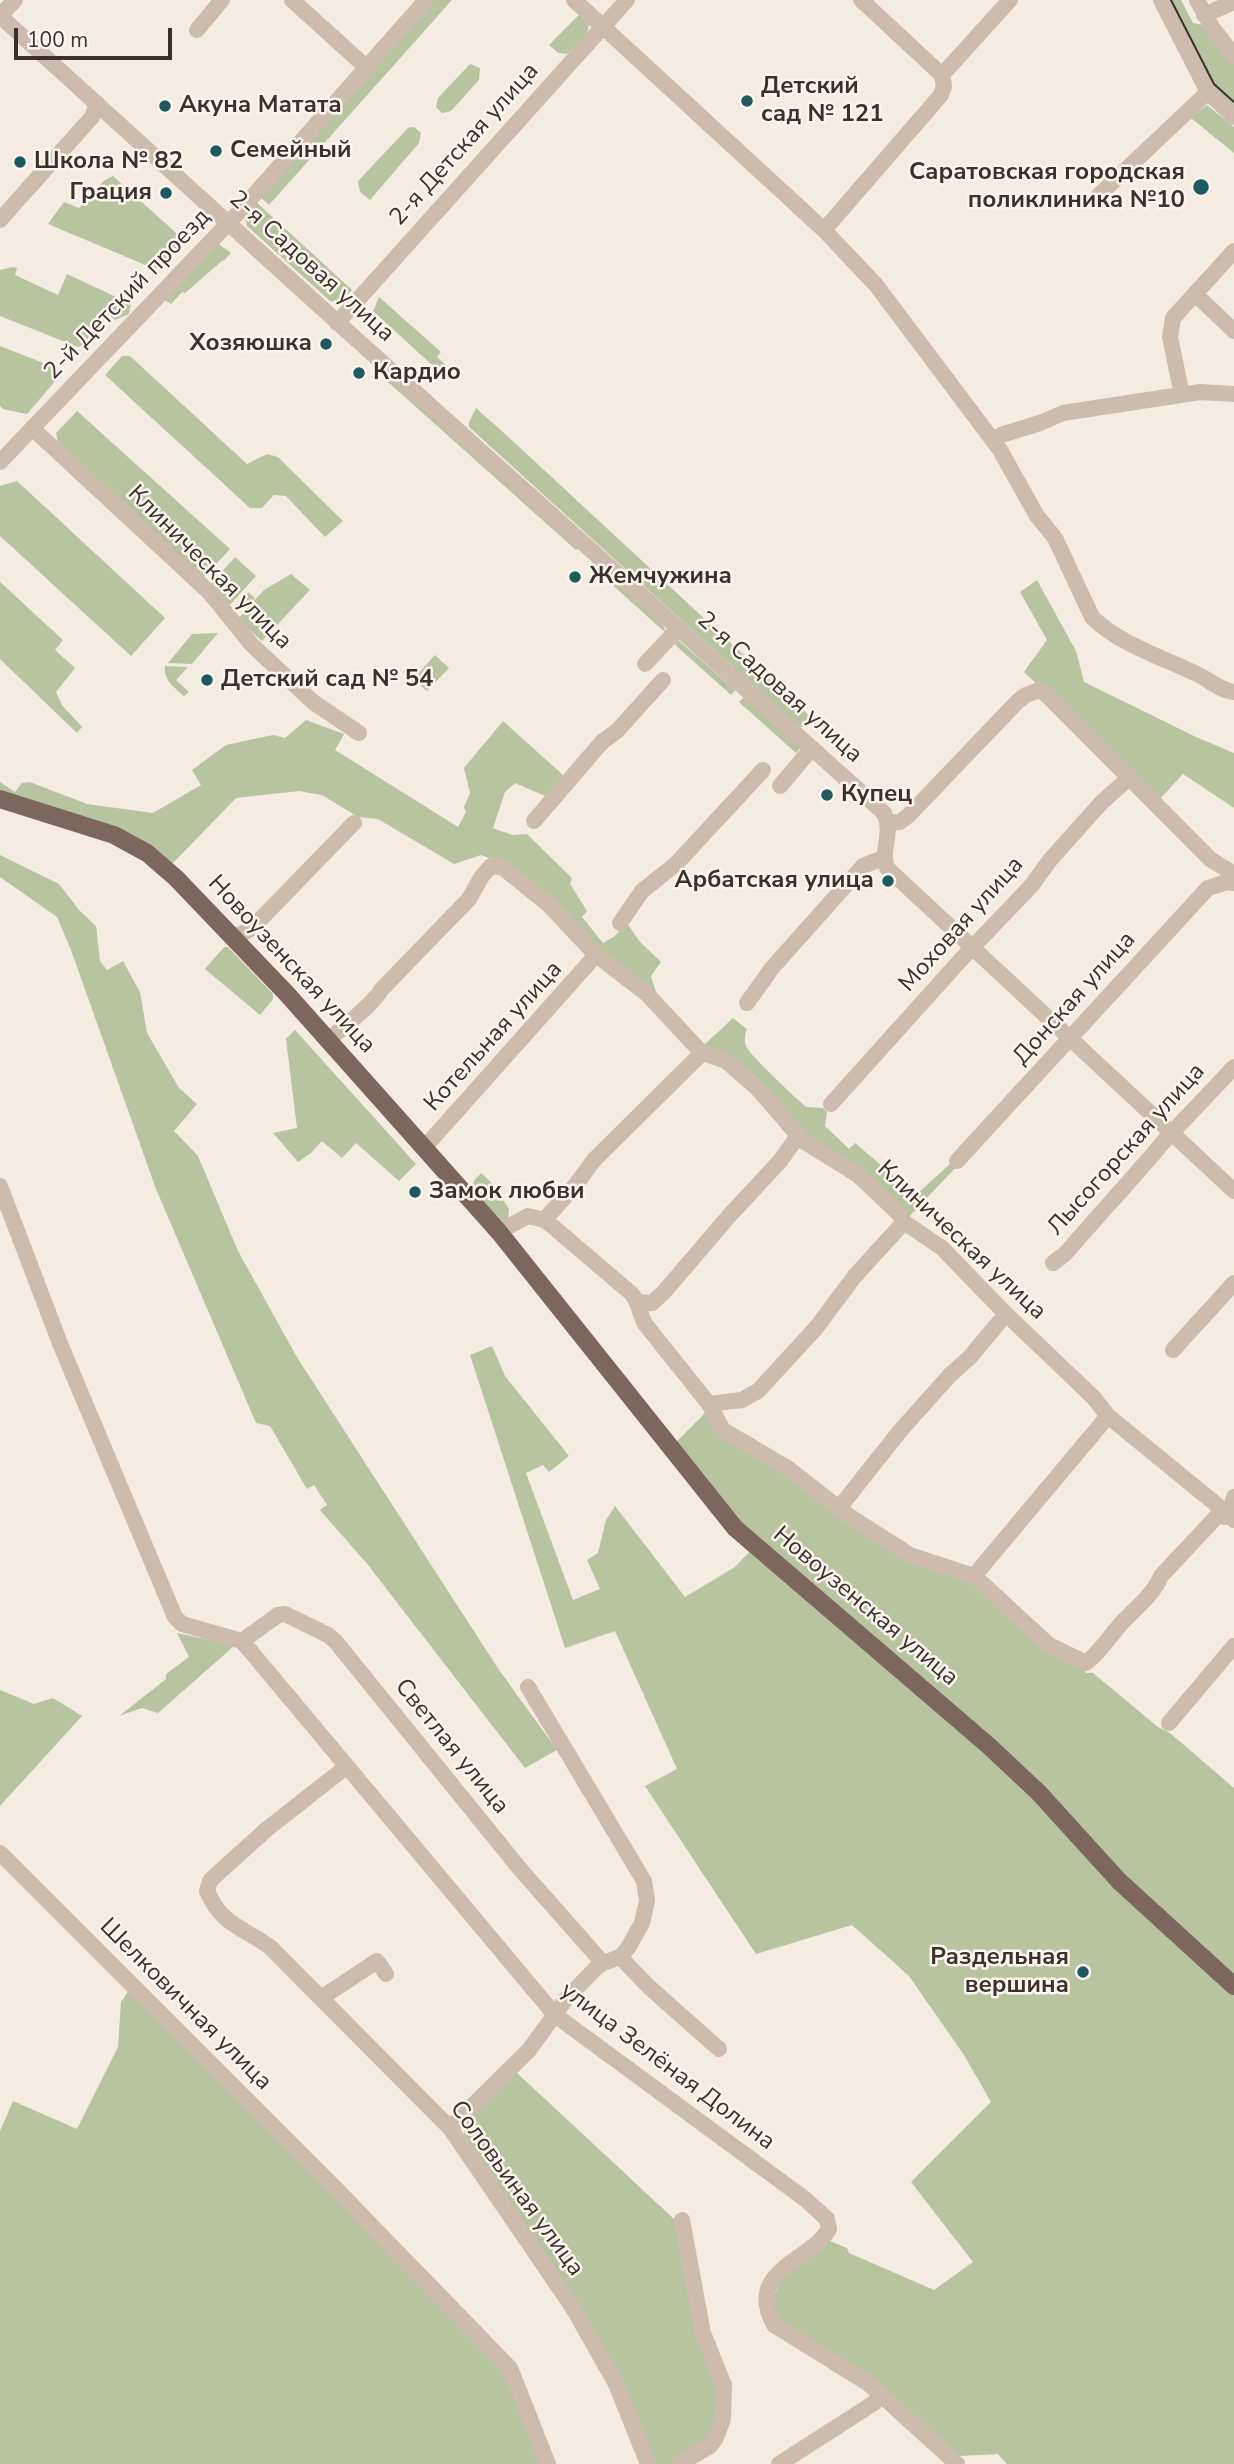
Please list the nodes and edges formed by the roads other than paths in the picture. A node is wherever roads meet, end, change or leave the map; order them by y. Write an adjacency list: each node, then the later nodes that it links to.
1 (15, 0): 13 (street)
2 (222, 0): 15 (street)
3 (292, 0): 17 (street)
4 (425, 0): 17 (street, 2-й Детский проезд)
5 (574, 0): 14 (street)
6 (627, 0): 14 (street, 2-я Детская улица)
7 (861, 0): 18 (street)
8 (1010, 0): 18 (street)
9 (1161, 0): 19 (street)
10 (1197, 0): 12 (street)
11 (1234, 2): 12 (street)
12 (1205, 15): 16 (street)
13 (0, 16): 20 (street, 2-я Садовая улица)
14 (604, 27): 25 (street); 28 (street, 2-я Детская улица)
15 (197, 30)
16 (1234, 56)
17 (366, 67): 24 (street, 2-й Детский проезд)
18 (942, 75): 25 (street)
19 (1208, 92): 21 (street); 22 (street)
20 (97, 103): 23 (street); 24 (street, 2-я Садовая улица)
21 (1234, 117)
22 (1098, 196)
23 (0, 220)
24 (228, 223): 28 (street, 2-я Садовая улица); 32 (street, 2-й Детский проезд)
25 (824, 230): 33 (street)
26 (1234, 251): 27 (street)
27 (1196, 295): 29 (street); 31 (street)
28 (337, 323): 35 (street, 2-я Садовая улица)
29 (1234, 331)
30 (1234, 394): 31 (street)
31 (1182, 395): 33 (street)
32 (32, 428): 34 (street, 2-й Детский проезд); 39 (street, Клиническая улица)
33 (993, 440): 38 (street)
34 (0, 463)
35 (679, 628): 36 (street); 40 (street, 2-я Садовая улица)
36 (645, 664)
37 (663, 680): 45 (street)
38 (1234, 692)
39 (359, 733)
40 (812, 748): 43 (street); 47 (street, 2-я Садовая улица)
41 (763, 770): 51 (street)
42 (1128, 779): 47 (street); 49 (street); 53 (street, Моховая улица)
43 (780, 786)
44 (0, 799): 52 (main road, Новоузенская улица)
45 (534, 821)
46 (355, 823): 52 (street)
47 (889, 823): 48 (street)
48 (883, 858): 53 (street); 55 (street)
49 (1234, 874)
50 (1234, 883): 56 (street, Донская улица)
51 (620, 923)
52 (234, 938): 57 (main road, Новоузенская улица)
53 (971, 948): 56 (street); 60 (street, Моховая улица)
54 (596, 955): 57 (street, Клиническая улица); 58 (street, Клиническая улица); 63 (street, Котельная улица)
55 (747, 1003)
56 (1070, 1039): 61 (street); 64 (street, Донская улица)
57 (328, 1041): 63 (main road, Новоузенская улица)
58 (702, 1053): 62 (street, Клиническая улица); 67 (street)
59 (1234, 1067): 61 (street, Лысогорская улица)
60 (831, 1104)
61 (1171, 1134): 66 (street); 70 (street, Лысогорская улица)
62 (798, 1136): 68 (street, Клиническая улица); 72 (street)
63 (424, 1148): 69 (main road, Новоузенская улица)
64 (957, 1161)
65 (0, 1186): 80 (street)
66 (1234, 1191)
67 (544, 1220): 69 (street); 72 (street)
68 (904, 1222): 73 (street, Клиническая улица); 75 (street)
69 (499, 1232): 89 (main road, Новоузенская улица)
70 (1053, 1263)
71 (1234, 1283): 74 (street)
72 (638, 1302): 75 (street)
73 (1006, 1314): 76 (street, Клиническая улица); 77 (street)
74 (1173, 1350)
75 (709, 1404): 77 (street)
76 (1108, 1416): 78 (street, Клиническая улица); 79 (street)
77 (839, 1508): 79 (street)
78 (1227, 1509): 79 (street)
79 (974, 1576)
80 (242, 1641): 84 (street, улица Зелёная Долина); 87 (street, Светлая улица)
81 (1234, 1646): 83 (street)
82 (528, 1687): 86 (street)
83 (1169, 1723)
84 (346, 1767): 90 (street, Соловьиная улица); 91 (street, улица Зелёная Долина)
85 (0, 1853): 96 (street, Шелковичная улица)
86 (620, 1957): 87 (street); 92 (street)
87 (603, 1963): 91 (street)
88 (386, 1974): 90 (street)
89 (1234, 1986)
90 (321, 1998): 93 (street, Соловьиная улица)
91 (555, 2015): 93 (street); 95 (street, улица Зелёная Долина)
92 (719, 2049)
93 (450, 2128): 97 (street, Соловьиная улица)
94 (682, 2220): 98 (street)
95 (881, 2395): 99 (street); 100 (street)
96 (548, 2464)
97 (648, 2464)
98 (679, 2464)
99 (779, 2464)
100 (957, 2464)

